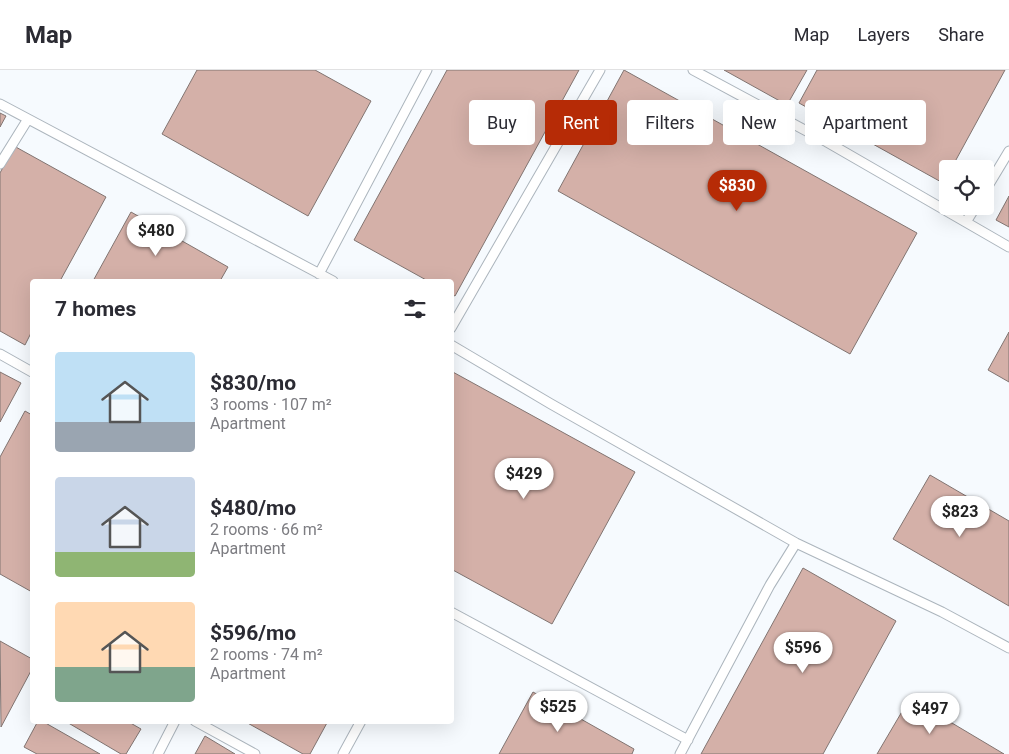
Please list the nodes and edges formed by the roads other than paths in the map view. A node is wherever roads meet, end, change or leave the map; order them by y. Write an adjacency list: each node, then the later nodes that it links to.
1 (427, 70): 12 (lane)
2 (600, 70): 14 (lane)
3 (693, 70): 10 (lane)
4 (0, 104): 5 (lane)
5 (28, 118): 7 (lane); 12 (lane)
6 (1009, 151): 8 (lane)
7 (0, 164)
8 (994, 176)
9 (970, 215): 10 (lane)
10 (966, 222): 11 (lane)
11 (1009, 247)
12 (319, 274): 13 (lane)
13 (329, 279)
14 (454, 323)
15 (454, 347): 18 (lane)
16 (0, 354): 17 (lane)
17 (30, 371)
18 (796, 542): 20 (lane); 24 (lane)
19 (454, 614): 24 (lane)
20 (1009, 648)
21 (173, 724): 25 (lane)
22 (200, 724): 26 (lane)
23 (359, 724): 27 (lane)
24 (688, 740): 28 (lane)
25 (158, 754)
26 (255, 754)
27 (343, 754)
28 (680, 754)

